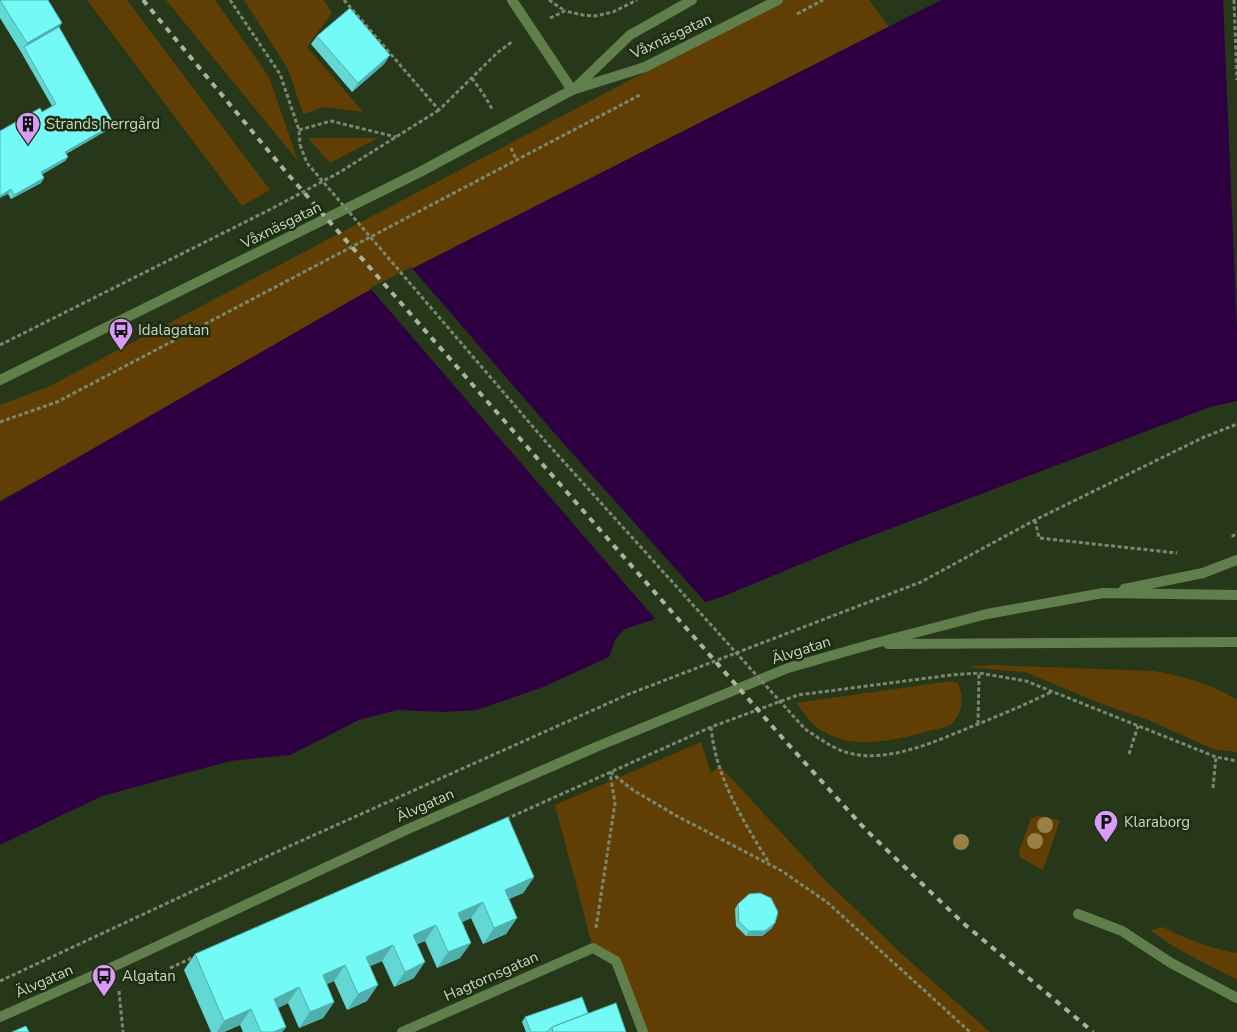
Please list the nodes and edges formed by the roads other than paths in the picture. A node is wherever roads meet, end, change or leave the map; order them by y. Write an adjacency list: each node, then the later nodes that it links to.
1 (512, 0): 4 (street)
2 (692, 0): 4 (street, Våxnäsgatan)
3 (778, 0): 4 (street, Våxnäsgatan)
4 (572, 90): 5 (street, Våxnäsgatan)
5 (0, 380)
6 (1237, 560): 7 (street)
7 (1103, 593): 8 (street, Älvgatan); 10 (street, Älvgatan)
8 (1237, 595)
9 (1237, 642): 10 (street, Älvgatan)
10 (872, 644): 13 (street, Älvgatan)
11 (1078, 914): 12 (street)
12 (1237, 998)
13 (0, 1017)
14 (402, 1032): 15 (street, Hagtornsgatan)
15 (643, 1032)

